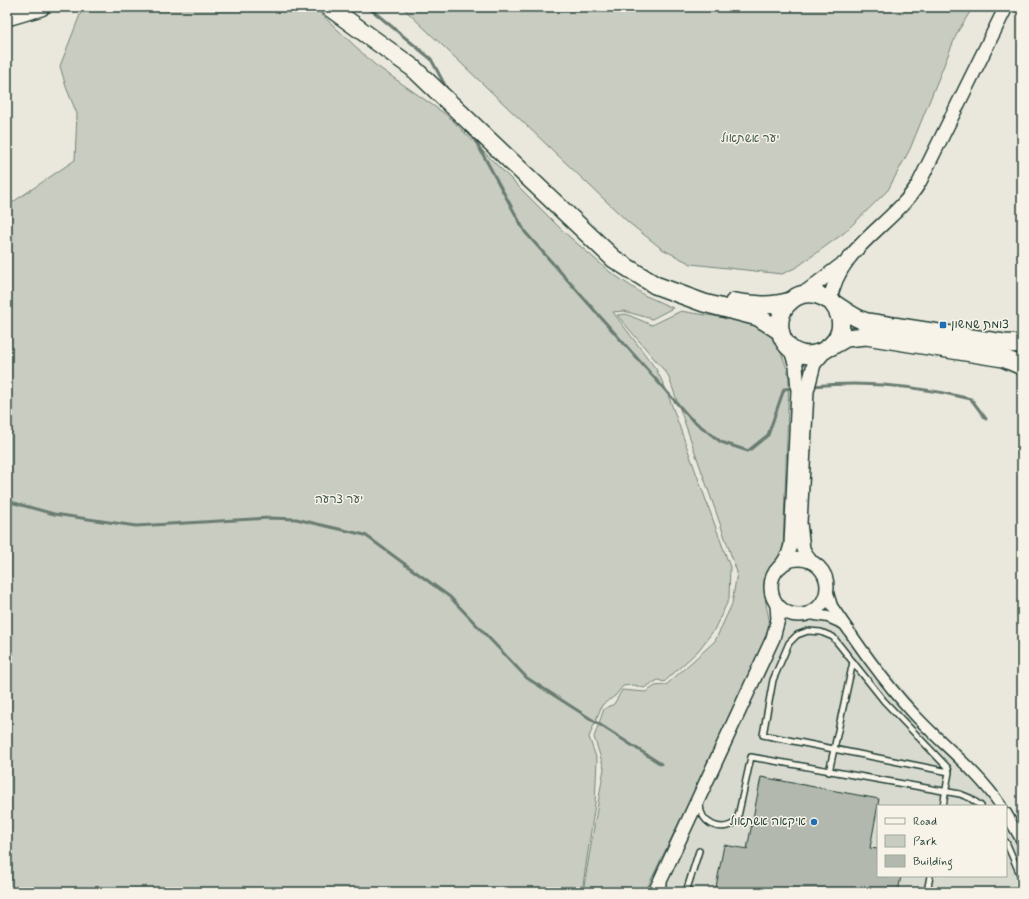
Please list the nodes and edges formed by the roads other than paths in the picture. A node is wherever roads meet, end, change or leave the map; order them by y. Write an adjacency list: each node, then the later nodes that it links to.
1 (41, 7): 4 (highway)
2 (329, 7): 5 (highway)
3 (1006, 7): 6 (street)
4 (7, 17)
5 (585, 234): 7 (highway); 9 (highway)
6 (849, 257): 7 (street); 8 (street)
7 (797, 297): 8 (highway); 9 (highway)
8 (832, 302): 10 (highway); 12 (highway)
9 (780, 331): 11 (highway)
10 (1022, 344)
11 (790, 347): 12 (highway); 14 (street)
12 (828, 349): 13 (highway); 14 (street)
13 (1022, 366)
14 (803, 386): 15 (street); 16 (street)
15 (810, 561): 16 (street); 17 (street)
16 (781, 566): 18 (street)
17 (827, 590): 19 (street); 20 (street)
18 (777, 605): 19 (street); 21 (street)
19 (805, 614): 20 (street); 21 (street)
20 (847, 626): 30 (street)
21 (774, 638): 26 (street)
22 (853, 662): 23 (lane); 23 (lane); 25 (lane)
23 (833, 749): 24 (lane); 25 (lane)
24 (829, 772): 26 (lane); 27 (lane)
25 (949, 772): 27 (lane)
26 (702, 790): 37 (street)
27 (945, 792): 28 (lane); 29 (lane)
28 (943, 805)
29 (979, 805)
30 (1000, 805)
31 (1007, 815): 32 (street)
32 (1022, 841)
33 (1007, 844): 36 (lane)
34 (699, 851): 38 (lane)
35 (930, 877): 39 (lane)
36 (1022, 879)
37 (655, 892)
38 (686, 892)
39 (927, 892)

